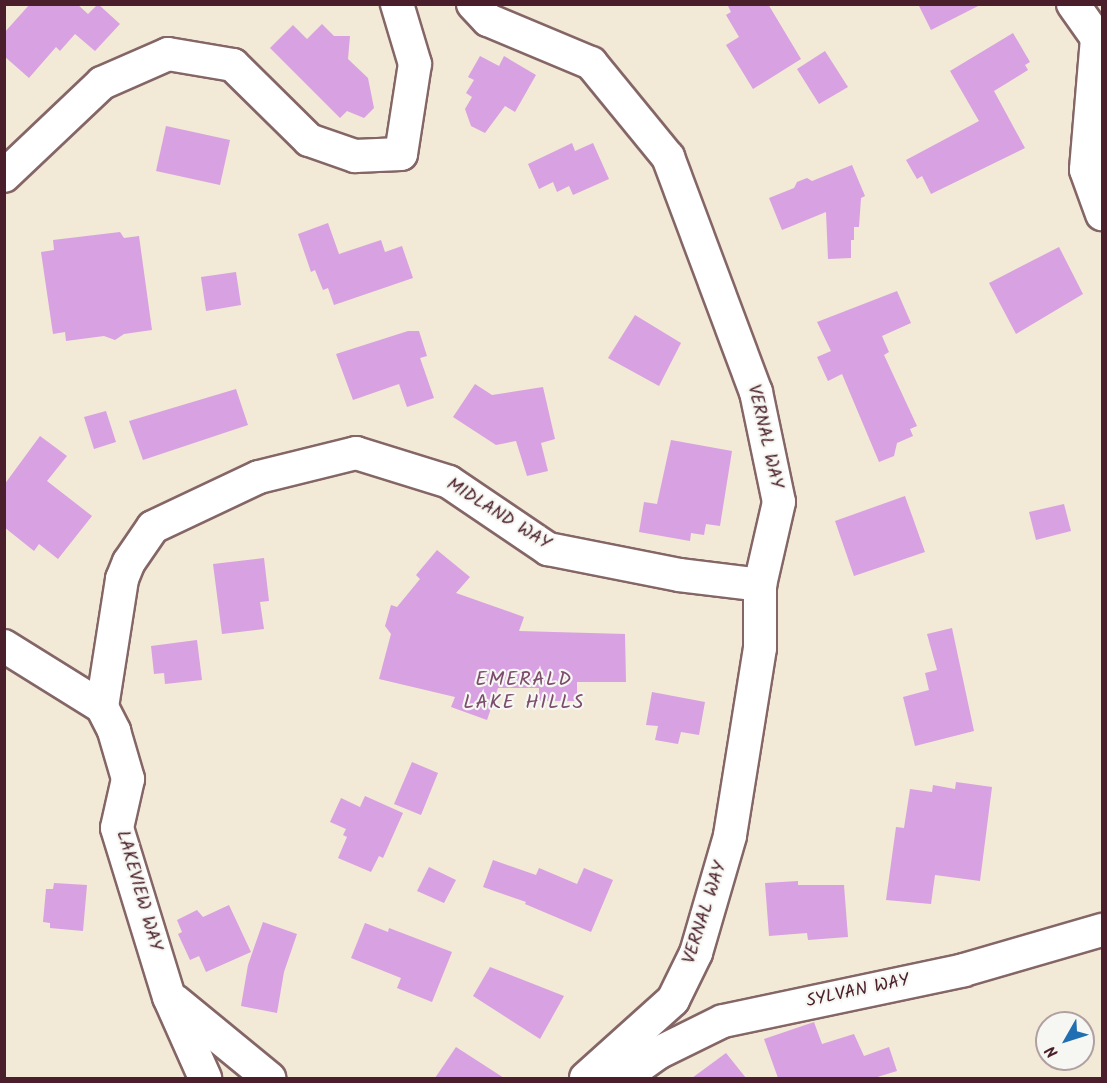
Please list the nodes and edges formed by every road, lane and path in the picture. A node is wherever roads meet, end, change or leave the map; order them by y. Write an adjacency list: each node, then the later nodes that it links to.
1 (397, 4): 4 (street)
2 (473, 4): 6 (street, VERNAL WAY)
3 (1073, 4): 5 (street)
4 (4, 176)
5 (1102, 214)
6 (760, 585): 8 (street, MIDLAND WAY); 13 (street, VERNAL WAY)
7 (4, 646): 8 (street)
8 (102, 707): 10 (street, LAKEVIEW WAY)
9 (1102, 930): 14 (street, SYLVAN WAY)
10 (169, 997): 11 (street, LAKEVIEW WAY); 12 (street)
11 (205, 1078)
12 (269, 1078)
13 (586, 1078)
14 (623, 1078)

